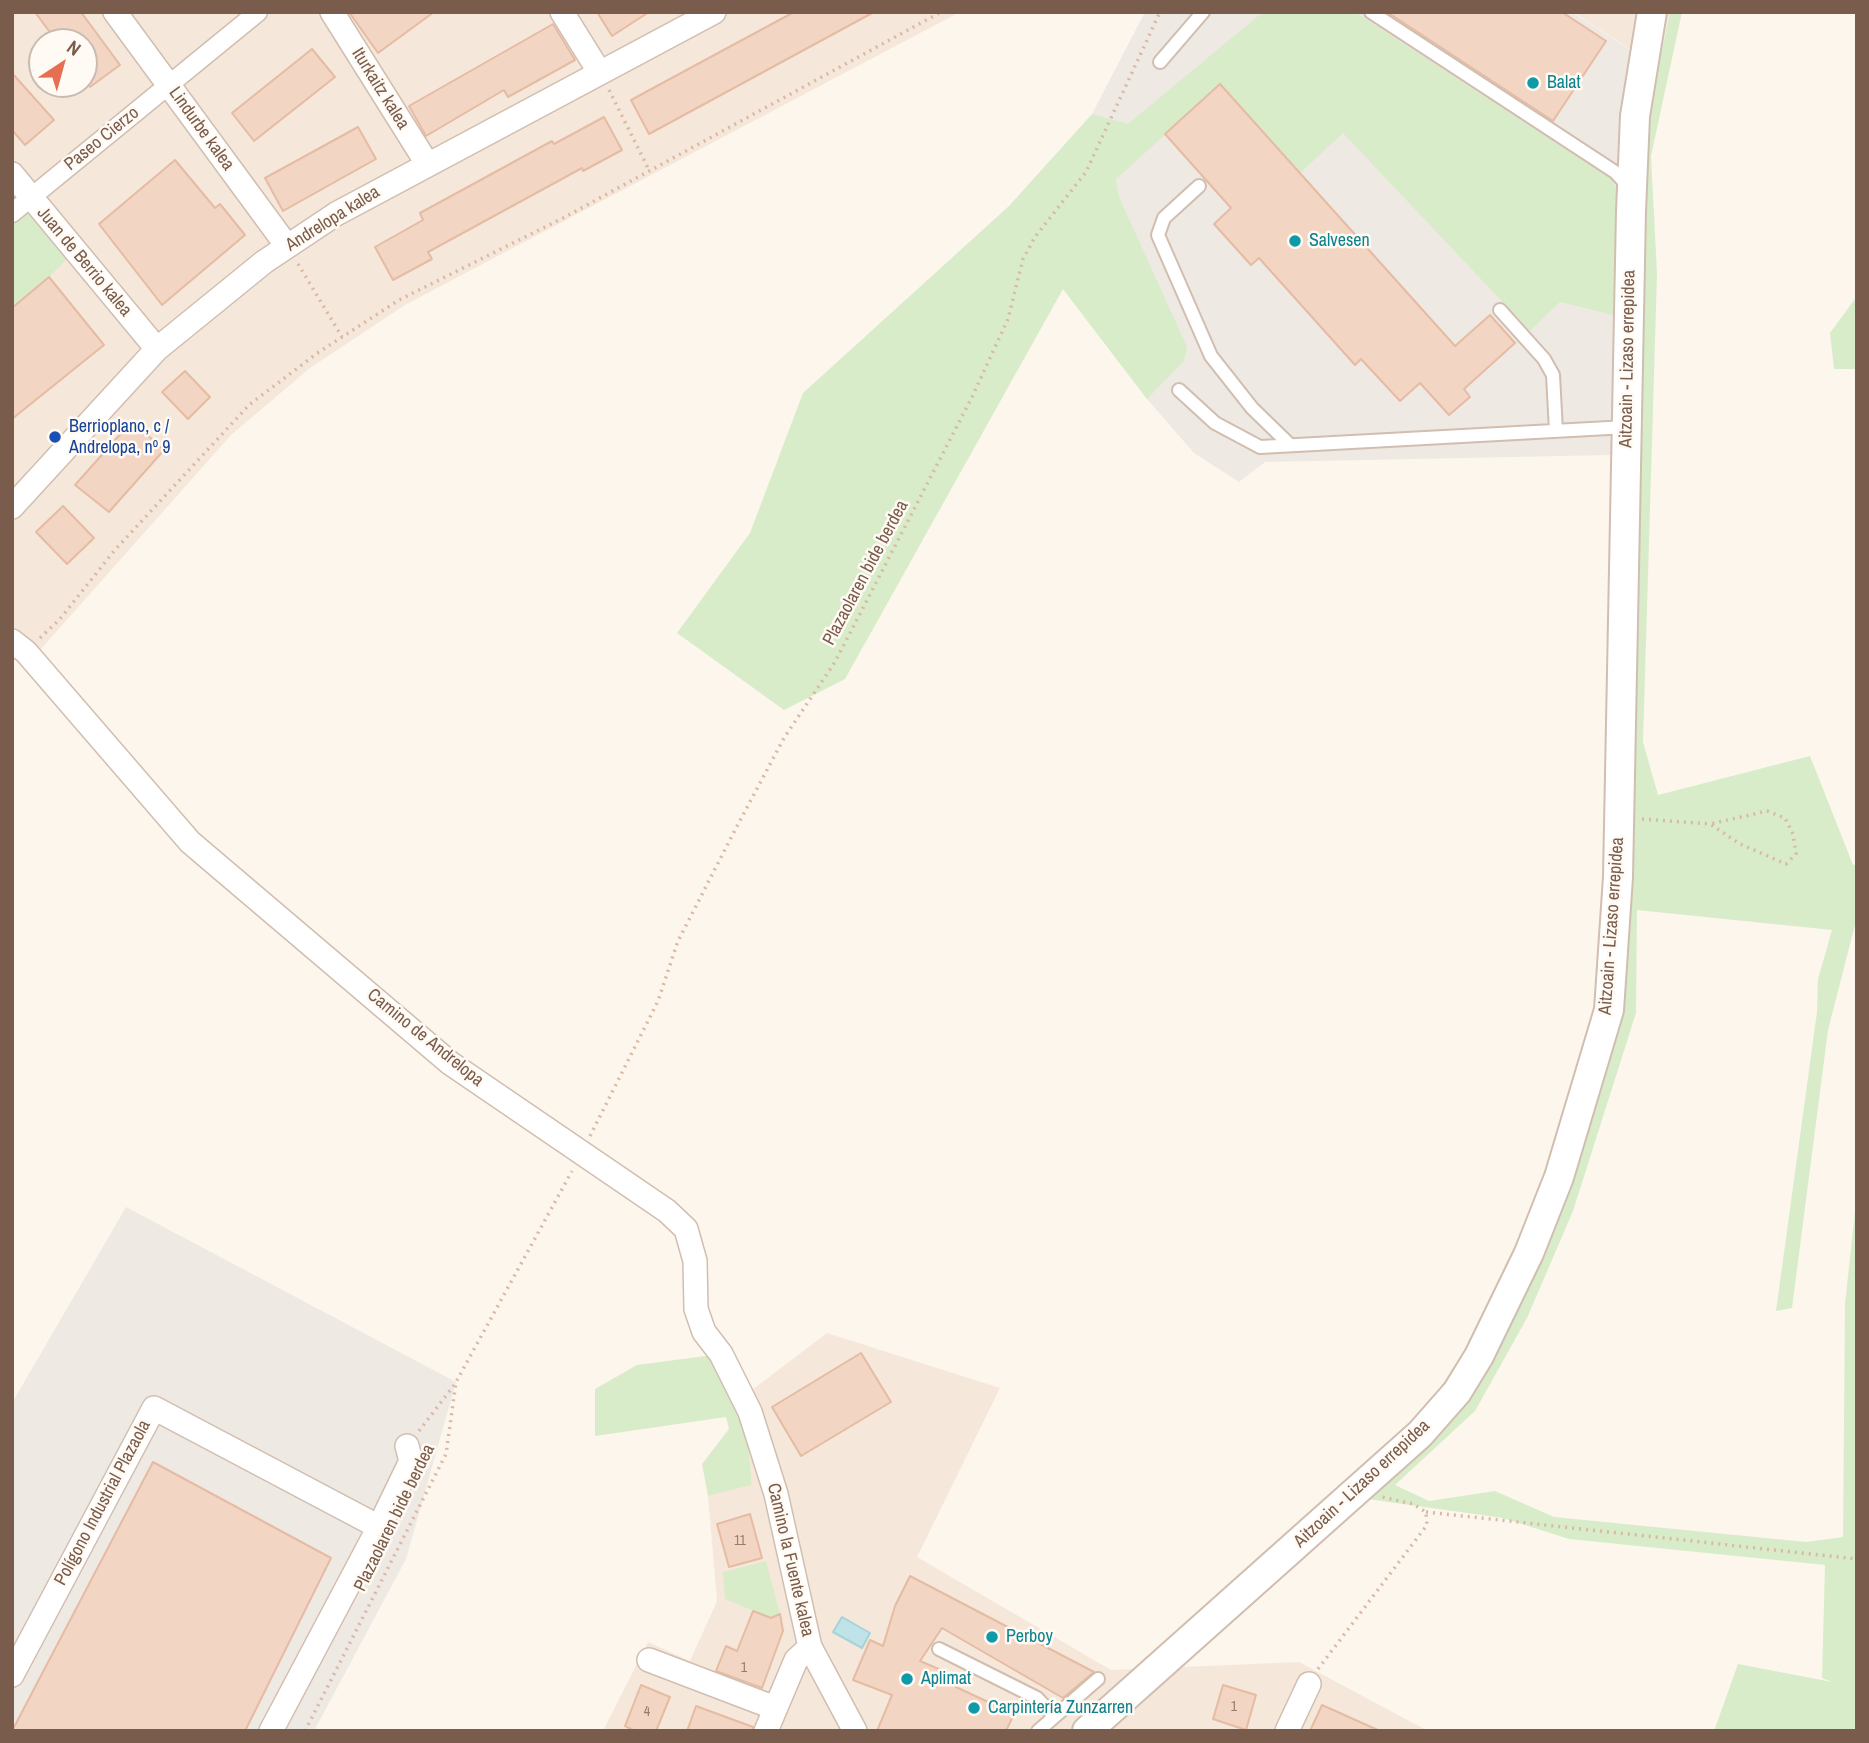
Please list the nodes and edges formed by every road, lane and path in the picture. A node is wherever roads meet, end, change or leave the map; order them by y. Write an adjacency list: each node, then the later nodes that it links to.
1 (115, 12): 13 (street, Lindurbe kalea)
2 (258, 12): 13 (street, Paseo Cierzo)
3 (332, 12): 14 (street, Iturkaitz kalea)
4 (562, 12): 12 (street)
5 (714, 12): 12 (street, Andrelopa kalea)
6 (942, 12): 15 (path)
7 (1160, 12): 33 (path, Plazaolaren bide berdea)
8 (1203, 12): 11 (lane)
9 (1371, 12): 18 (lane)
10 (1652, 12): 18 (street, Aitzoain - Lizaso errepidea)
11 (1160, 62)
12 (600, 73): 14 (street, Andrelopa kalea); 15 (path)
13 (168, 84): 19 (street, Paseo Cierzo); 21 (street, Lindurbe kalea)
14 (428, 165): 21 (street, Andrelopa kalea)
15 (649, 170): 23 (path)
16 (12, 174): 19 (street, Juan de Berrio kalea)
17 (1199, 186): 28 (lane)
18 (1632, 191): 26 (street, Aitzoain - Lizaso errepidea)
19 (31, 197): 20 (street, Paseo Cierzo); 24 (street, Juan de Berrio kalea)
20 (12, 213)
21 (288, 246): 23 (path); 24 (street, Andrelopa kalea)
22 (1500, 310): 27 (lane)
23 (342, 337): 30 (path)
24 (156, 349): 29 (street, Andrelopa kalea)
25 (1179, 390): 28 (lane)
26 (1627, 427): 27 (lane); 31 (street, Aitzoain - Lizaso errepidea)
27 (1556, 431): 28 (lane)
28 (1290, 445)
29 (12, 507)
30 (19, 646): 37 (street, Camino de Andrelopa)
31 (1619, 824): 32 (path); 38 (street, Aitzoain - Lizaso errepidea)
32 (1710, 824): 32 (path)
33 (586, 1143)
34 (575, 1165): 35 (path, Plazaolaren bide berdea)
35 (456, 1382): 36 (path); 51 (path, Plazaolaren bide berdea)
36 (407, 1446): 40 (street)
37 (766, 1462): 42 (street, Camino la Fuente kalea)
38 (1356, 1492): 39 (path); 55 (street, Aitzoain - Lizaso errepidea)
39 (1426, 1512): 41 (path); 47 (path)
40 (379, 1527): 45 (street, Polígono Industrial Plazaola); 50 (street)
41 (1857, 1559)
42 (810, 1647): 48 (street); 53 (street, Camino la Fuente kalea)
43 (939, 1649): 49 (lane)
44 (649, 1660): 48 (street)
45 (12, 1675)
46 (1098, 1679): 49 (lane)
47 (1309, 1684): 56 (street)
48 (775, 1708): 52 (street)
49 (1054, 1716): 54 (lane)
50 (271, 1731)
51 (305, 1731)
52 (766, 1731)
53 (855, 1731)
54 (1038, 1731)
55 (1087, 1731)
56 (1287, 1731)

